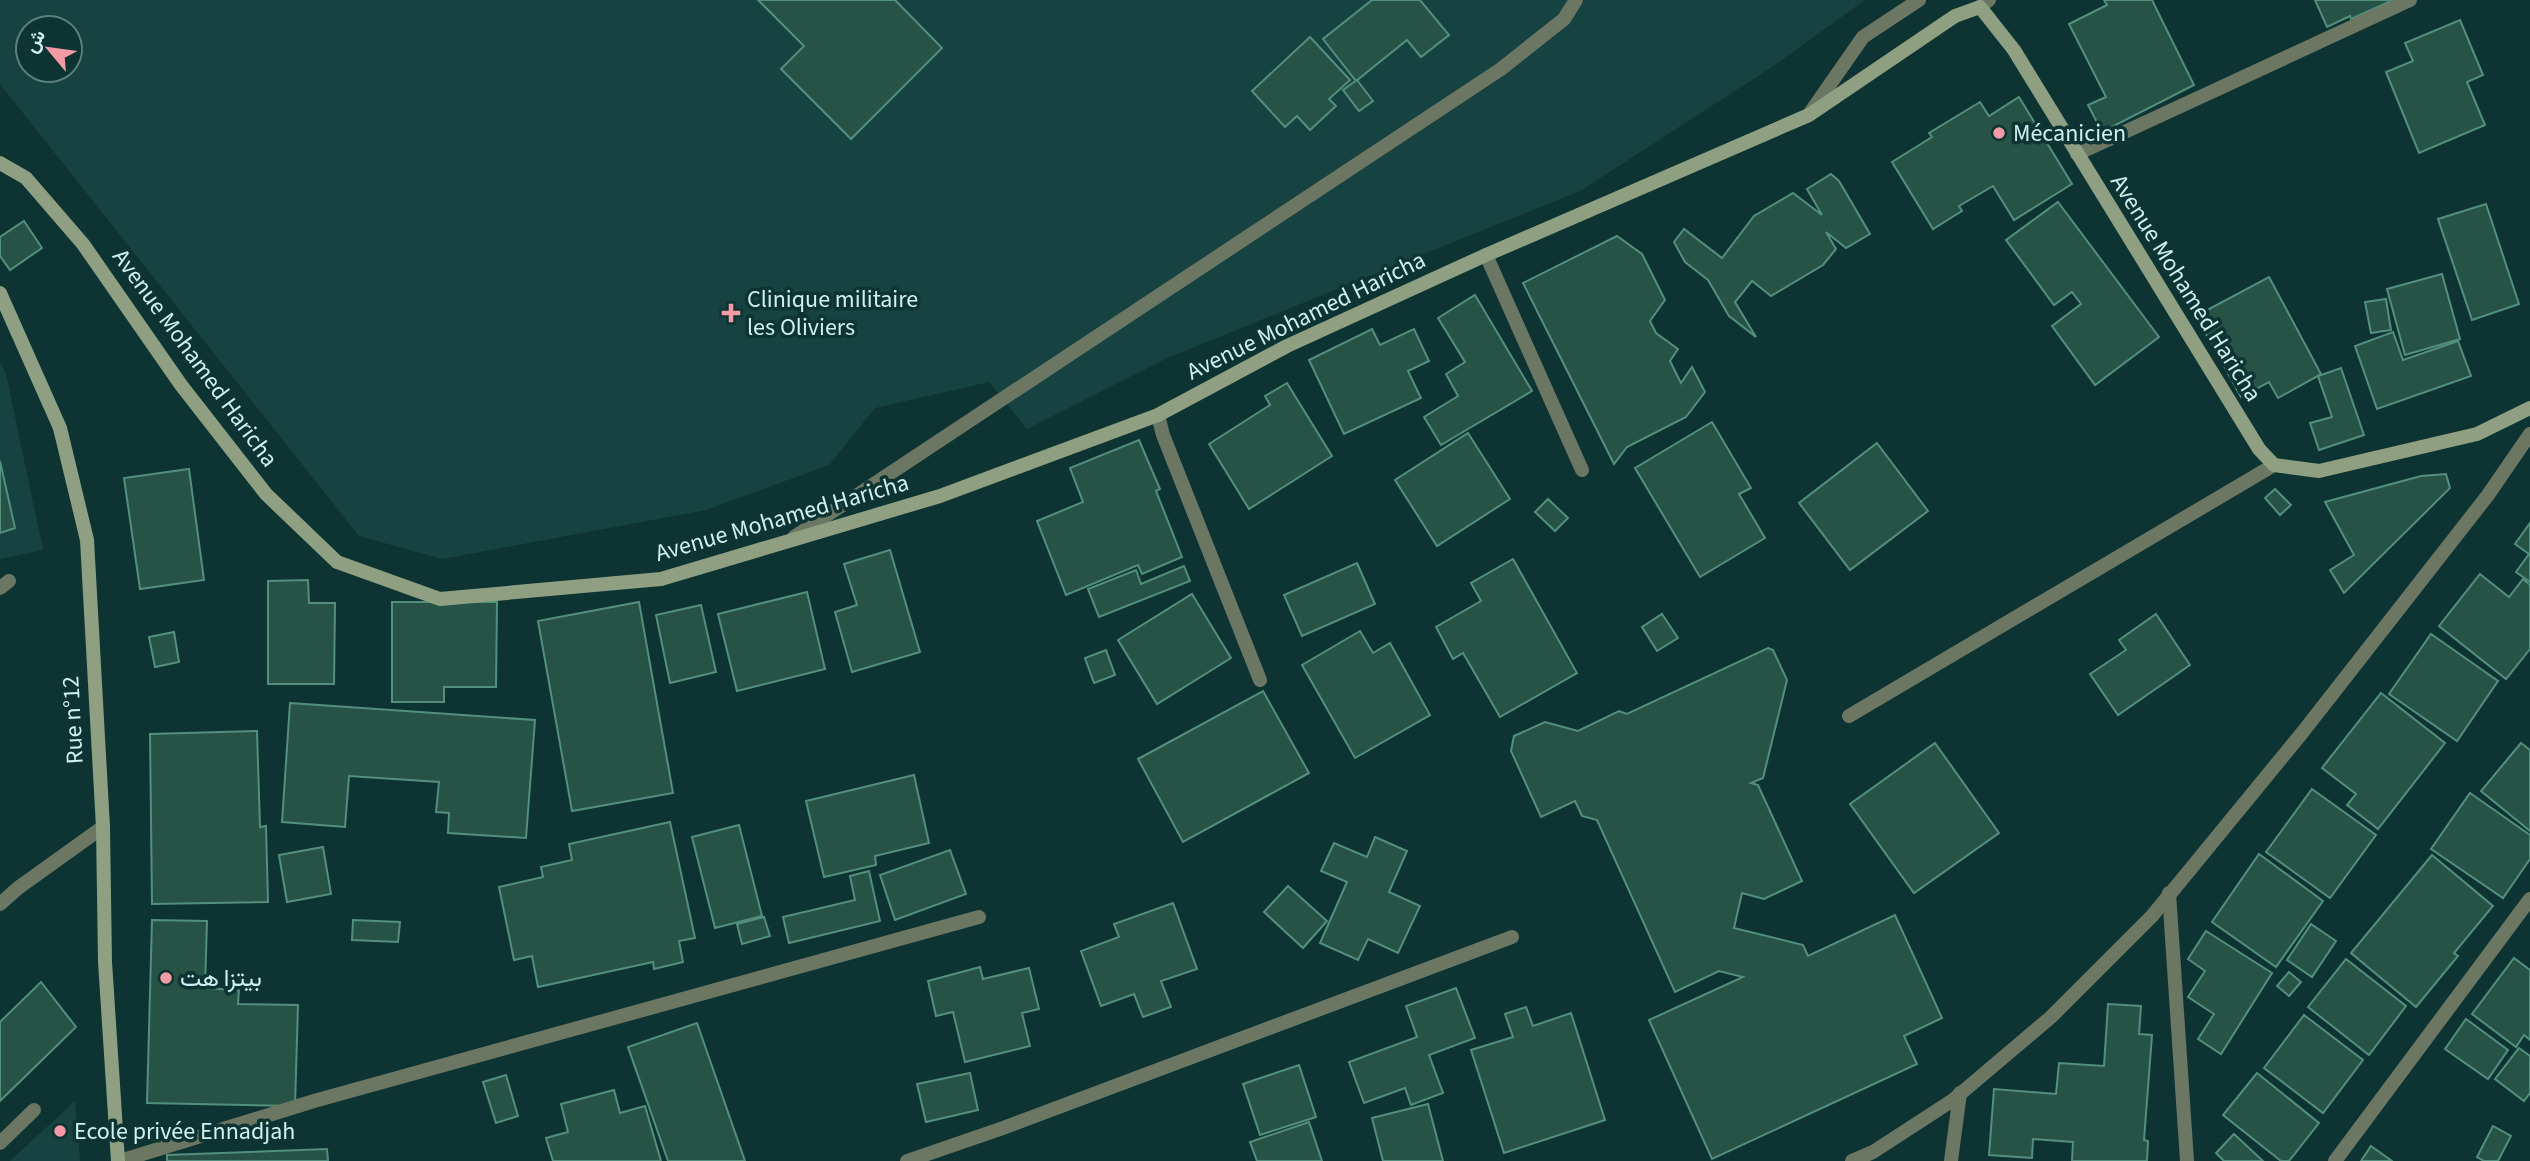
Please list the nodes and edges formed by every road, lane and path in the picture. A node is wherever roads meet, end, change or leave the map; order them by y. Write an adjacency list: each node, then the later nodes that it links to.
1 (1576, 0): 15 (street)
2 (1919, 0): 5 (street)
3 (2410, 0): 6 (street)
4 (1985, 3): 5 (street, Avenue Mohamed Haricha); 6 (street, Avenue Mohamed Haricha)
5 (1809, 115): 8 (street, Avenue Mohamed Haricha)
6 (2077, 154): 13 (street, Avenue Mohamed Haricha)
7 (0, 163): 15 (street, Avenue Mohamed Haricha)
8 (1486, 255): 11 (street, Avenue Mohamed Haricha); 14 (street)
9 (0, 293): 18 (street, Rue n°12)
10 (2530, 408): 13 (street)
11 (1158, 415): 15 (street, Avenue Mohamed Haricha); 16 (street)
12 (2530, 434): 19 (street)
13 (2274, 465): 17 (street)
14 (1583, 470)
15 (791, 540)
16 (1260, 680)
17 (1849, 716)
18 (103, 827): 21 (street); 27 (street, Rue n°12)
19 (2169, 893): 24 (street); 31 (street)
20 (2530, 899): 32 (street)
21 (0, 904)
22 (979, 917): 27 (street)
23 (1512, 937): 28 (street)
24 (1960, 1093): 29 (street); 30 (street)
25 (34, 1110): 26 (street)
26 (0, 1143)
27 (119, 1161)
28 (907, 1161)
29 (1852, 1161)
30 (1951, 1161)
31 (2187, 1161)
32 (2335, 1161)

